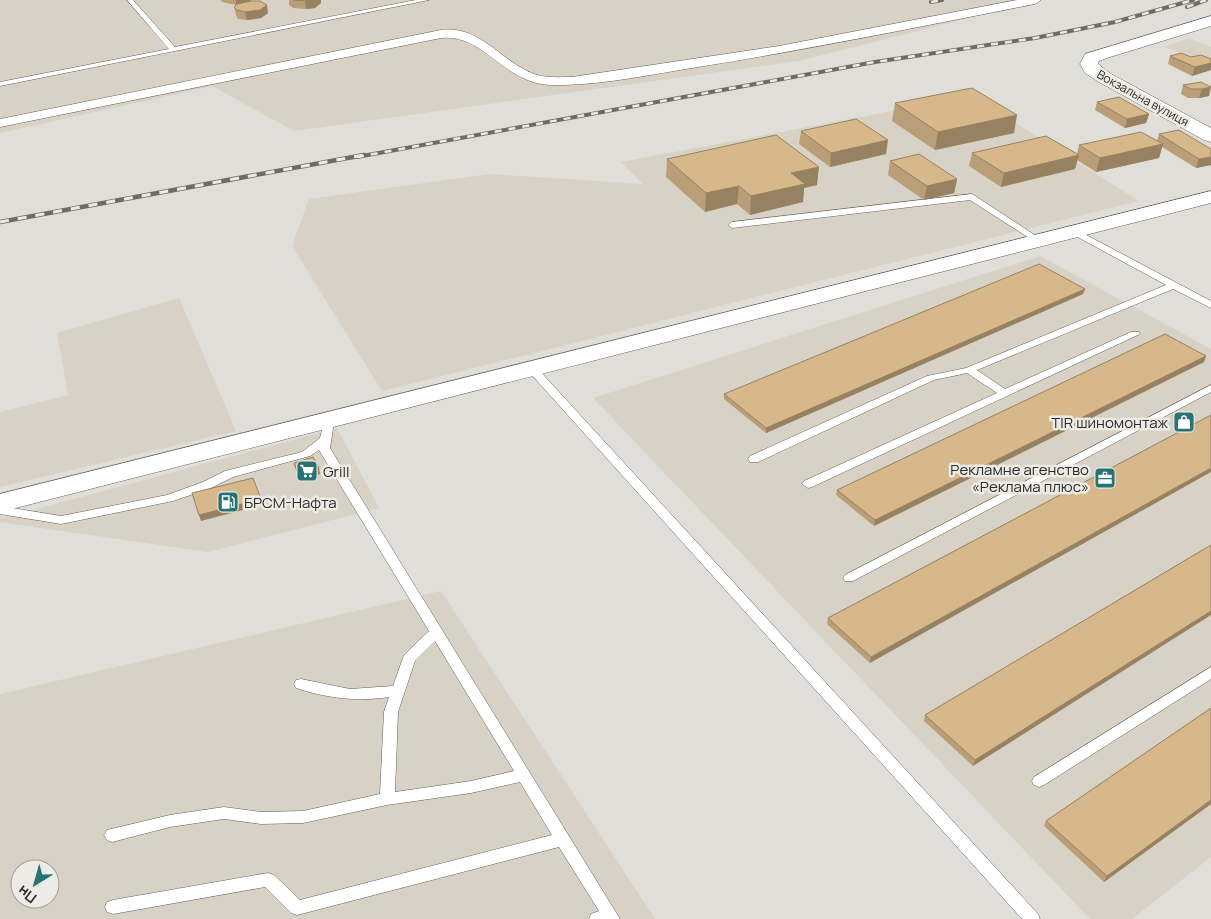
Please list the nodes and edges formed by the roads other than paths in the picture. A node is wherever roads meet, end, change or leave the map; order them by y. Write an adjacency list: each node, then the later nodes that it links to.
1 (130, 0): 5 (lane)
2 (424, 0): 5 (lane)
3 (1035, 0): 7 (street)
4 (1211, 21): 8 (main road, Вокзальна вулиця)
5 (174, 50): 6 (lane)
6 (0, 84)
7 (0, 122)
8 (1211, 136)
9 (1211, 197): 11 (main road)
10 (732, 225): 12 (lane)
11 (1075, 232): 12 (main road); 13 (lane)
12 (1040, 241): 16 (main road)
13 (1174, 285): 14 (lane); 17 (lane)
14 (1211, 305)
15 (1135, 334): 19 (lane)
16 (533, 370): 20 (main road); 37 (lane)
17 (969, 370): 19 (lane); 21 (lane)
18 (1211, 388): 25 (lane)
19 (1006, 394): 22 (lane)
20 (327, 431): 23 (main road); 24 (lane); 26 (lane)
21 (754, 459)
22 (808, 484)
23 (0, 503)
24 (0, 510)
25 (849, 578)
26 (437, 632): 29 (lane); 30 (lane)
27 (1211, 672): 31 (lane)
28 (301, 684): 29 (lane)
29 (398, 691): 32 (lane)
30 (524, 775): 32 (lane); 34 (lane)
31 (1039, 781)
32 (387, 799): 33 (lane)
33 (112, 835)
34 (563, 839): 35 (lane); 36 (lane)
35 (113, 907)
36 (606, 918)
37 (1032, 919)

